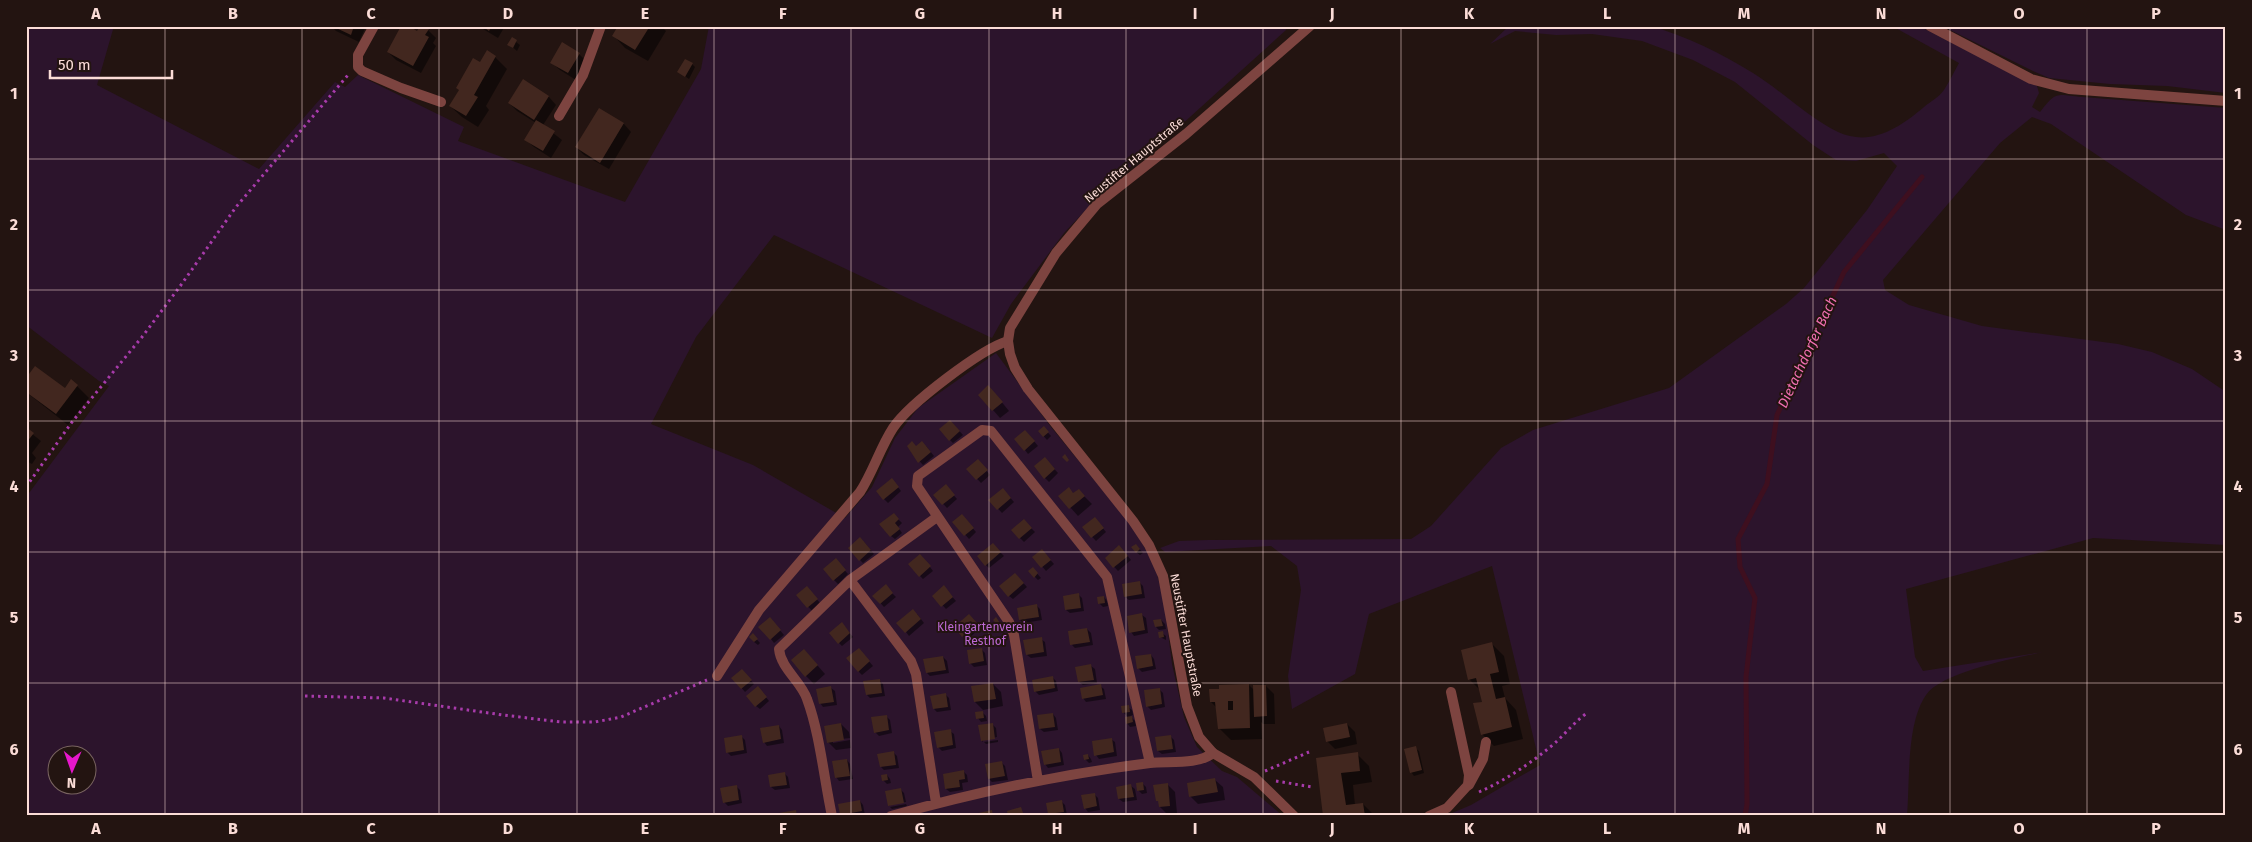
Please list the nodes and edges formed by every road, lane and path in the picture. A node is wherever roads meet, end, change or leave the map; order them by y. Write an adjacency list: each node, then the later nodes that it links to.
1 (374, 26): 5 (street)
2 (601, 26): 8 (street)
3 (1310, 26): 9 (street, Neustifter Hauptstraße)
4 (1930, 26): 6 (street)
5 (358, 67): 7 (street); 10 (path)
6 (2226, 101)
7 (441, 102)
8 (559, 116)
9 (1008, 341): 13 (street); 19 (street, Neustifter Hauptstraße)
10 (26, 486)
11 (937, 517): 12 (street); 20 (street); 22 (street)
12 (850, 580): 26 (street); 27 (street)
13 (717, 676): 15 (path)
14 (1451, 692): 23 (street)
15 (305, 696)
16 (1587, 714): 25 (path)
17 (1486, 742): 23 (street)
18 (1309, 752): 21 (path)
19 (1213, 753): 20 (street); 21 (street, Neustifter Hauptstraße)
20 (1150, 763): 22 (street)
21 (1254, 777): 24 (path); 29 (street, Neustifter Hauptstraße)
22 (1038, 781): 26 (street)
23 (1468, 786): 25 (street)
24 (1312, 787)
25 (1457, 799): 30 (street)
26 (936, 803): 28 (street)
27 (832, 816)
28 (891, 816)
29 (1294, 816)
30 (1429, 816)

